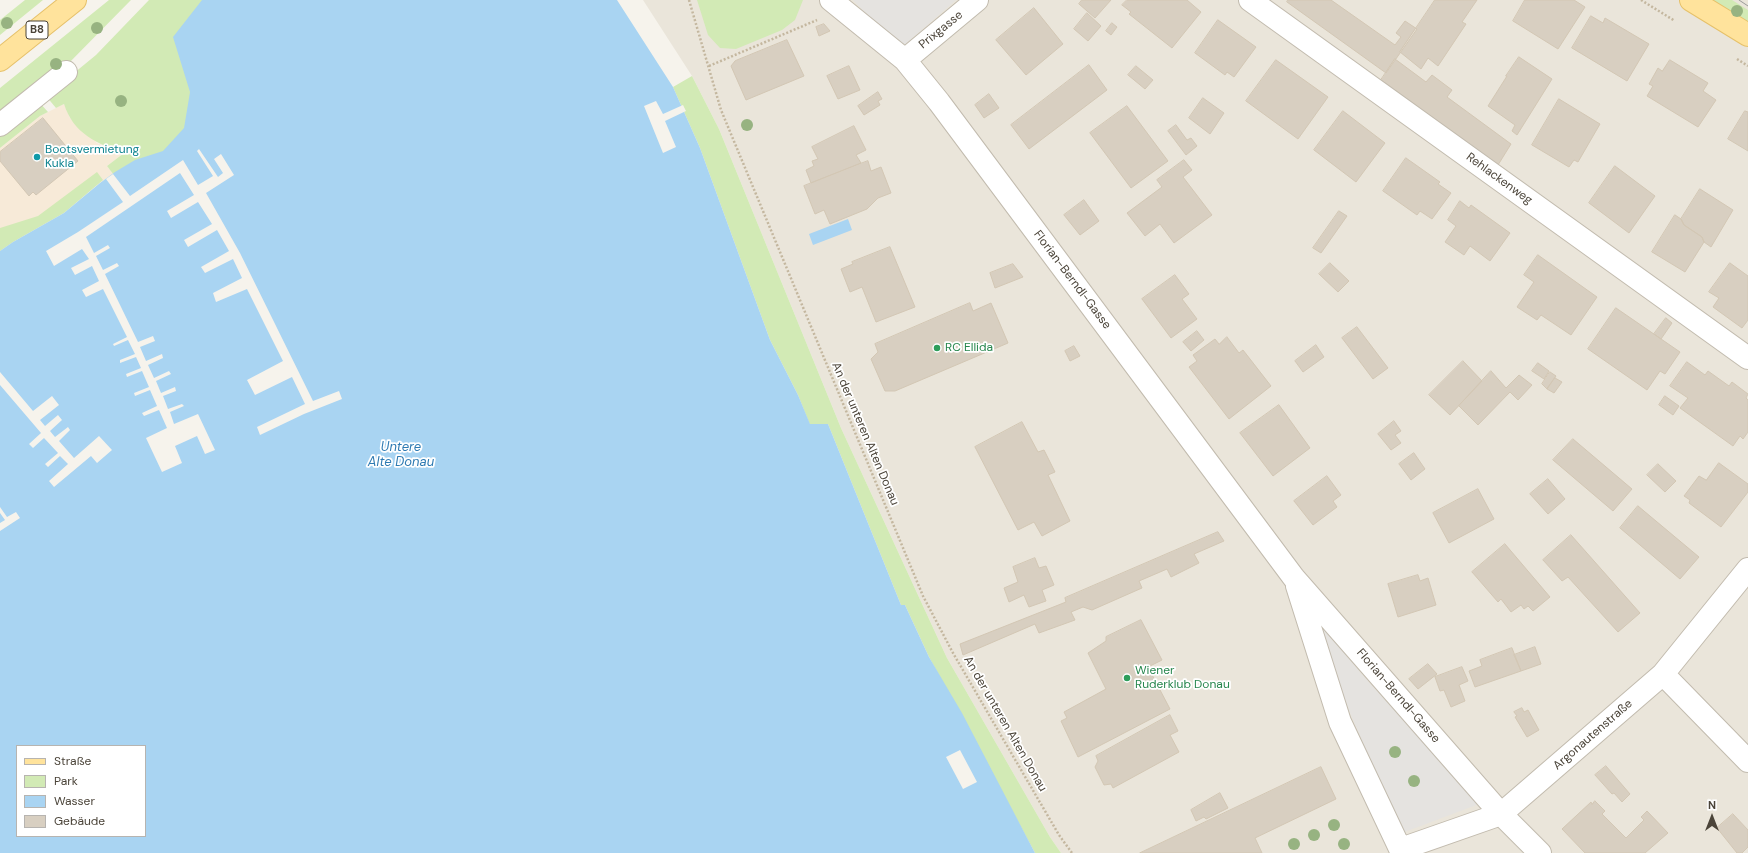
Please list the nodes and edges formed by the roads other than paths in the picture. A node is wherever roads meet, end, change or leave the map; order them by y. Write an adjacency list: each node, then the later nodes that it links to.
1 (75, 0): 7 (main road, B8)
2 (977, 0): 8 (street, Prixgasse)
3 (1250, 0): 11 (street, Rehlackenweg)
4 (1691, 0): 6 (main road)
5 (836, 5): 8 (street, Florian-Berndl-Gasse)
6 (1748, 35)
7 (0, 60)
8 (904, 60): 13 (street, Florian-Berndl-Gasse)
9 (66, 72): 10 (street)
10 (0, 125)
11 (1748, 358)
12 (1748, 569): 14 (street, Argonautenstraße)
13 (1294, 578): 16 (street, Florian-Berndl-Gasse); 17 (street, Florian-Berndl-Gasse)
14 (1663, 674): 15 (street); 16 (street, Argonautenstraße)
15 (1748, 762)
16 (1502, 814): 17 (street, Argonautenstraße); 18 (street, Florian-Berndl-Gasse)
17 (1401, 851)
18 (1540, 853)

